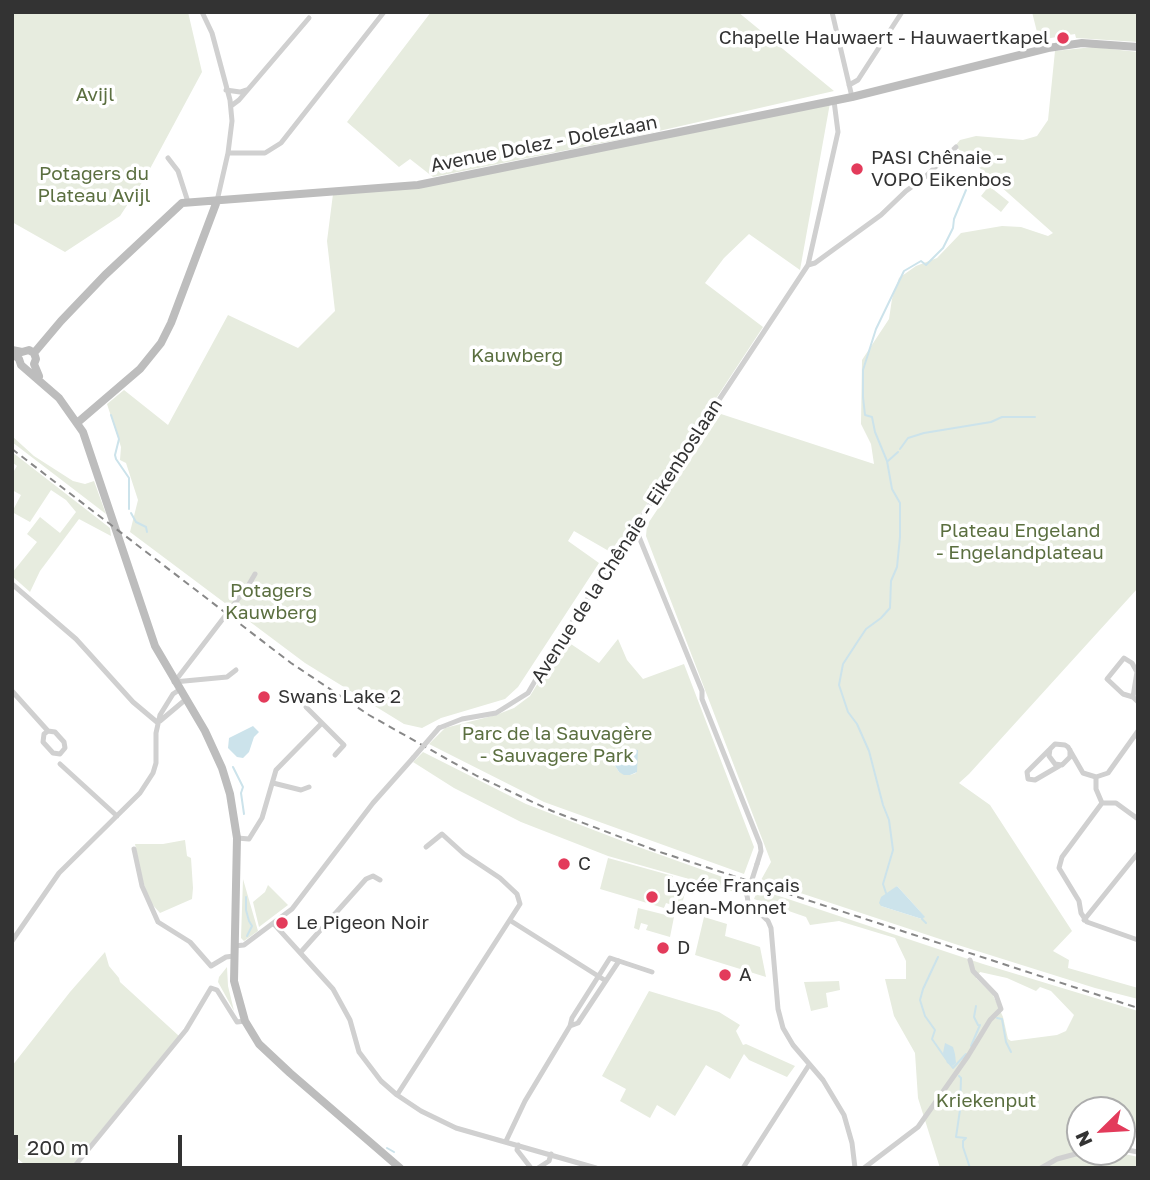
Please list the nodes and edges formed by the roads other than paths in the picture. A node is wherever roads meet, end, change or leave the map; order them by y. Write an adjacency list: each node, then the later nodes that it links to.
1 (202, 12): 8 (street)
2 (384, 12): 14 (street)
3 (832, 12): 7 (street)
4 (902, 12): 7 (street)
5 (309, 18): 9 (street)
6 (1138, 47): 10 (street, Avenue Dolez - Dolezlaan)
7 (849, 85): 10 (street)
8 (226, 90): 9 (street); 12 (street)
9 (246, 90): 12 (street)
10 (852, 97): 11 (street, Avenue Dolez - Dolezlaan)
11 (834, 101): 16 (street, Avenue Dolez - Dolezlaan); 18 (street, Avenue de la Chênaie - Eikenboslaan)
12 (231, 106): 14 (street)
13 (956, 147): 18 (street)
14 (228, 153): 16 (street)
15 (168, 158): 17 (street)
16 (217, 201): 17 (street, Avenue Dolez - Dolezlaan); 22 (street)
17 (188, 202): 20 (street)
18 (808, 265): 23 (street, Avenue de la Chênaie - Eikenboslaan)
19 (17, 353): 20 (street); 21 (street)
20 (34, 353): 21 (street)
21 (31, 366): 22 (street)
22 (77, 423): 27 (street)
23 (635, 527): 56 (street, Avenue de la Chênaie - Eikenboslaan, bridge); 69 (street, bridge)
24 (255, 573): 27 (street)
25 (12, 584): 32 (street)
26 (236, 670): 27 (street)
27 (177, 686): 29 (street); 32 (street)
28 (12, 691): 34 (street)
29 (186, 700): 32 (street); 49 (street)
30 (1135, 700): 30 (street)
31 (306, 707): 33 (street)
32 (159, 722): 47 (street)
33 (321, 724): 37 (street); 44 (street)
34 (48, 731): 34 (street)
35 (1138, 731): 43 (street)
36 (350, 737): 37 (street)
37 (344, 745): 40 (street)
38 (1050, 749): 39 (street); 42 (street); 42 (street)
39 (1070, 750): 42 (street); 43 (street)
40 (335, 755)
41 (60, 764): 47 (street)
42 (1062, 765)
43 (1096, 777): 46 (street)
44 (273, 783): 45 (street); 49 (street)
45 (309, 787)
46 (1102, 803): 48 (street); 54 (street)
47 (117, 816): 58 (street)
48 (1138, 819)
49 (237, 838): 59 (street)
50 (426, 847): 55 (street)
51 (134, 849): 61 (street)
52 (1138, 853): 54 (street)
53 (380, 880): 60 (street)
54 (1084, 920): 57 (street)
55 (511, 921): 65 (street); 70 (street)
56 (274, 924): 59 (street, Avenue de la Chênaie - Eikenboslaan); 60 (street)
57 (1138, 940)
58 (12, 941)
59 (234, 946): 61 (street)
60 (300, 953): 70 (street)
61 (234, 956): 67 (street)
62 (970, 960): 82 (street)
63 (619, 961): 64 (street); 65 (street); 66 (street)
64 (652, 972)
65 (598, 976): 66 (street); 68 (street)
66 (606, 981): 68 (street)
67 (245, 1021): 75 (street); 76 (street)
68 (570, 1026): 71 (street)
69 (809, 1065): 80 (street); 81 (street)
70 (397, 1095): 71 (street)
71 (506, 1141): 72 (street)
72 (518, 1145): 73 (street); 77 (street)
73 (551, 1154): 78 (street); 79 (street)
74 (1066, 1157): 83 (street)
75 (73, 1168)
76 (400, 1168)
77 (531, 1168)
78 (538, 1168)
79 (596, 1168)
80 (743, 1168)
81 (855, 1168)
82 (864, 1168)
83 (1041, 1168)

